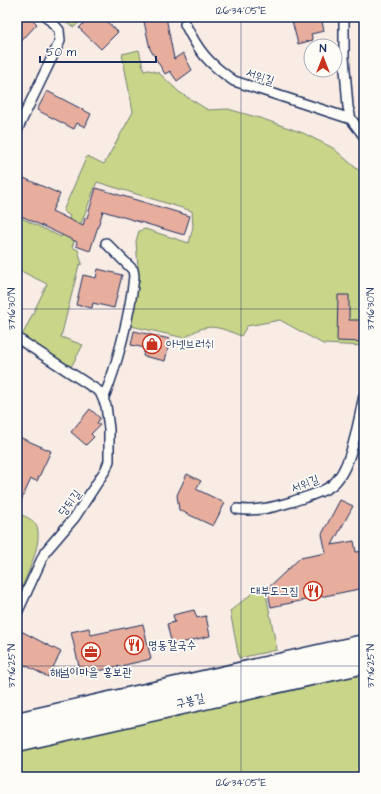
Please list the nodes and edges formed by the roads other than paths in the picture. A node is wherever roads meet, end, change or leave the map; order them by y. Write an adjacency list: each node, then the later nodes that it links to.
1 (47, 17): 5 (lane)
2 (344, 17): 4 (lane)
3 (185, 24): 4 (lane, 서위길)
4 (351, 119): 6 (lane)
5 (17, 130)
6 (364, 136)
7 (106, 243): 10 (lane, 당뒤길)
8 (17, 338): 10 (lane)
9 (364, 396): 11 (lane, 서위길)
10 (104, 397): 12 (lane, 당뒤길)
11 (237, 509)
12 (17, 614)
13 (364, 646): 15 (street, 구봉길)
14 (364, 662): 16 (street, 구봉길)
15 (17, 724)
16 (17, 740)

